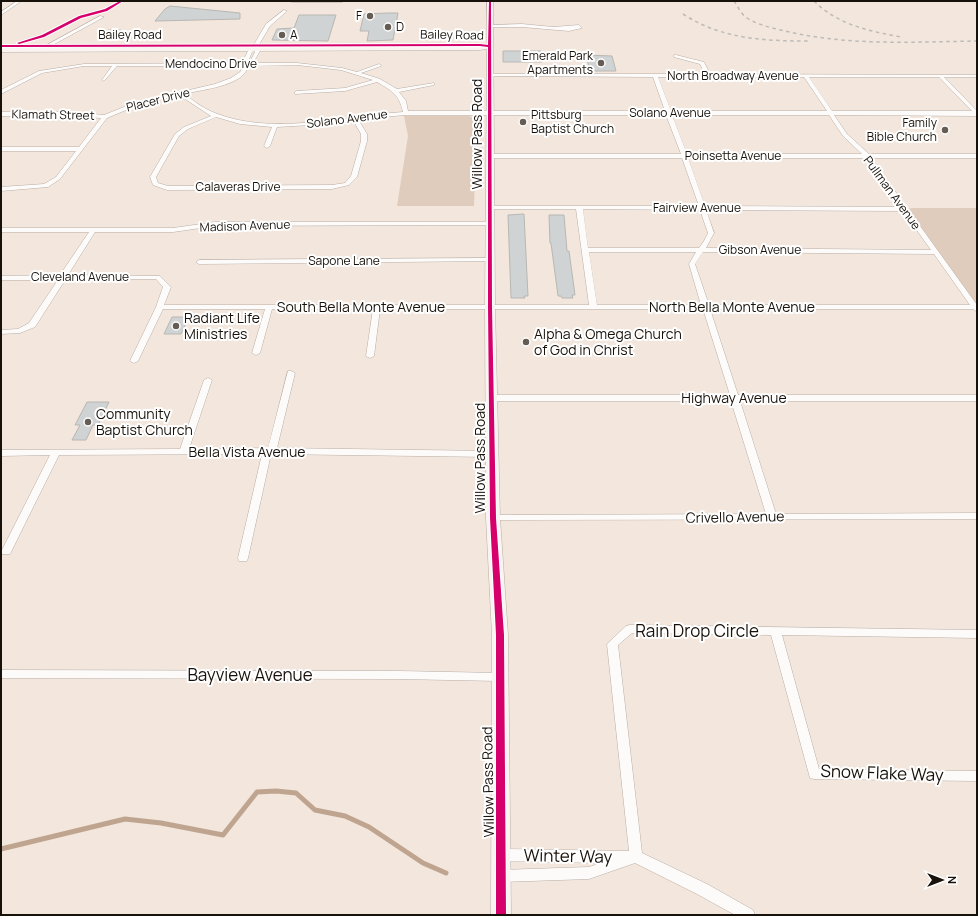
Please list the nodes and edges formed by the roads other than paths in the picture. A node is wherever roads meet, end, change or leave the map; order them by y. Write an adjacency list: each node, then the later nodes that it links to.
1 (298, 1): 2 (street); 5 (street)
2 (342, 1)
3 (490, 1): 9 (main road, Willow Pass Road)
4 (18, 2): 7 (street)
5 (292, 3)
6 (285, 11): 14 (street)
7 (1, 14)
8 (102, 17): 12 (street)
9 (490, 26): 10 (street); 13 (main road, Willow Pass Road)
10 (555, 27)
11 (1, 46): 12 (main road, Bailey Road)
12 (47, 46): 14 (main road, Bailey Road)
13 (490, 46): 14 (main road, Bailey Road); 21 (main road, Willow Pass Road)
14 (255, 47): 15 (main road, Bailey Road); 18 (street, Placer Drive)
15 (1, 50)
16 (676, 56): 23 (street)
17 (116, 64): 18 (street, Mendocino Drive); 27 (street); 31 (street, Mendocino Drive)
18 (247, 64): 20 (street, Mendocino Drive); 33 (street, Placer Drive)
19 (379, 65): 20 (street)
20 (358, 73): 28 (street, Mendocino Drive)
21 (490, 75): 22 (street, North Broadway Avenue); 38 (main road, Willow Pass Road)
22 (655, 76): 23 (street, North Broadway Avenue); 35 (street)
23 (708, 76): 24 (street, North Broadway Avenue)
24 (806, 76): 25 (street, North Broadway Avenue); 36 (street, Pullman Avenue)
25 (940, 76): 26 (street, North Broadway Avenue); 39 (street)
26 (977, 76)
27 (104, 80)
28 (378, 80): 30 (street, Mendocino Drive); 32 (street)
29 (432, 84): 30 (street)
30 (396, 91): 34 (street)
31 (1, 92)
32 (297, 93)
33 (180, 94): 40 (street, Solano Avenue); 41 (street, Placer Drive)
34 (406, 113): 38 (street, Solano Avenue); 42 (street, Solano Avenue)
35 (670, 113): 36 (street, Solano Avenue); 38 (street, Solano Avenue); 48 (street)
36 (831, 113): 39 (street, Solano Avenue); 49 (street, Pullman Avenue)
37 (1, 114): 41 (street, Klamath Street)
38 (490, 114): 47 (main road, Willow Pass Road)
39 (977, 114)
40 (215, 116): 42 (street, Calaveras Drive); 43 (street, Solano Avenue)
41 (105, 117): 46 (street, Placer Drive)
42 (355, 118): 43 (street, Solano Avenue)
43 (275, 126): 44 (street)
44 (267, 146)
45 (1, 149): 46 (street)
46 (80, 149): 51 (street, Placer Drive)
47 (489, 156): 48 (street, Poinsetta Avenue); 52 (main road, Willow Pass Road)
48 (685, 156): 49 (street, Poinsetta Avenue); 54 (street)
49 (867, 156): 50 (street, Poinsetta Avenue); 55 (street, Pullman Avenue)
50 (977, 156)
51 (1, 189)
52 (489, 207): 53 (street, Fairview Avenue); 56 (main road, Willow Pass Road)
53 (579, 207): 54 (street, Fairview Avenue); 59 (street)
54 (703, 207): 55 (street, Fairview Avenue); 60 (street)
55 (905, 209): 61 (street, Pullman Avenue)
56 (489, 224): 58 (street, Madison Avenue); 62 (main road, Willow Pass Road)
57 (1, 230): 58 (street, Madison Avenue)
58 (94, 230): 64 (street)
59 (585, 250): 60 (street, Gibson Avenue); 67 (street)
60 (701, 250): 61 (street, Gibson Avenue); 71 (street)
61 (935, 252): 72 (street, Pullman Avenue)
62 (490, 260): 63 (street, Sapone Lane); 66 (main road, Willow Pass Road)
63 (199, 262)
64 (63, 277): 65 (street, Cleveland Avenue); 68 (street, Cleveland Avenue); 73 (street)
65 (1, 278)
66 (490, 306): 67 (street, North Bella Monte Avenue); 70 (street, South Bella Monte Avenue); 79 (main road, Willow Pass Road)
67 (593, 306): 71 (street, North Bella Monte Avenue)
68 (160, 307): 69 (street, South Bella Monte Avenue); 76 (street)
69 (269, 307): 70 (street, South Bella Monte Avenue); 74 (street)
70 (377, 307): 75 (street)
71 (705, 307): 72 (street, North Bella Monte Avenue); 80 (street)
72 (976, 309)
73 (1, 332)
74 (256, 354)
75 (370, 356)
76 (134, 361)
77 (291, 373): 82 (street)
78 (208, 380): 83 (street)
79 (492, 398): 80 (street, Highway Avenue); 86 (main road, Willow Pass Road)
80 (734, 398): 81 (street, Highway Avenue); 87 (street)
81 (977, 398)
82 (270, 451): 83 (street, Bella Vista Avenue); 86 (street, Bella Vista Avenue); 91 (street)
83 (183, 452): 85 (street, Bella Vista Avenue)
84 (1, 453): 85 (street, Bella Vista Avenue)
85 (56, 453): 90 (street)
86 (492, 454): 89 (main road, Willow Pass Road)
87 (772, 516): 88 (street, Crivello Avenue); 89 (street, Crivello Avenue)
88 (977, 516)
89 (492, 518): 95 (main road, Willow Pass Road)
90 (6, 552)
91 (243, 558)
92 (775, 630): 93 (street, Rain Drop Circle); 96 (street, Snow Flake Way); 98 (street, Rain Drop Circle)
93 (977, 634)
94 (1, 674): 95 (street, Bayview Avenue)
95 (499, 677): 97 (main road, Willow Pass Road)
96 (977, 776)
97 (501, 855): 98 (street, Winter Way); 99 (main road, Willow Pass Road)
98 (636, 857): 99 (street, Winter Way); 101 (street, Winter Way)
99 (501, 876): 100 (main road, Willow Pass Road)
100 (501, 915)
101 (748, 915)

